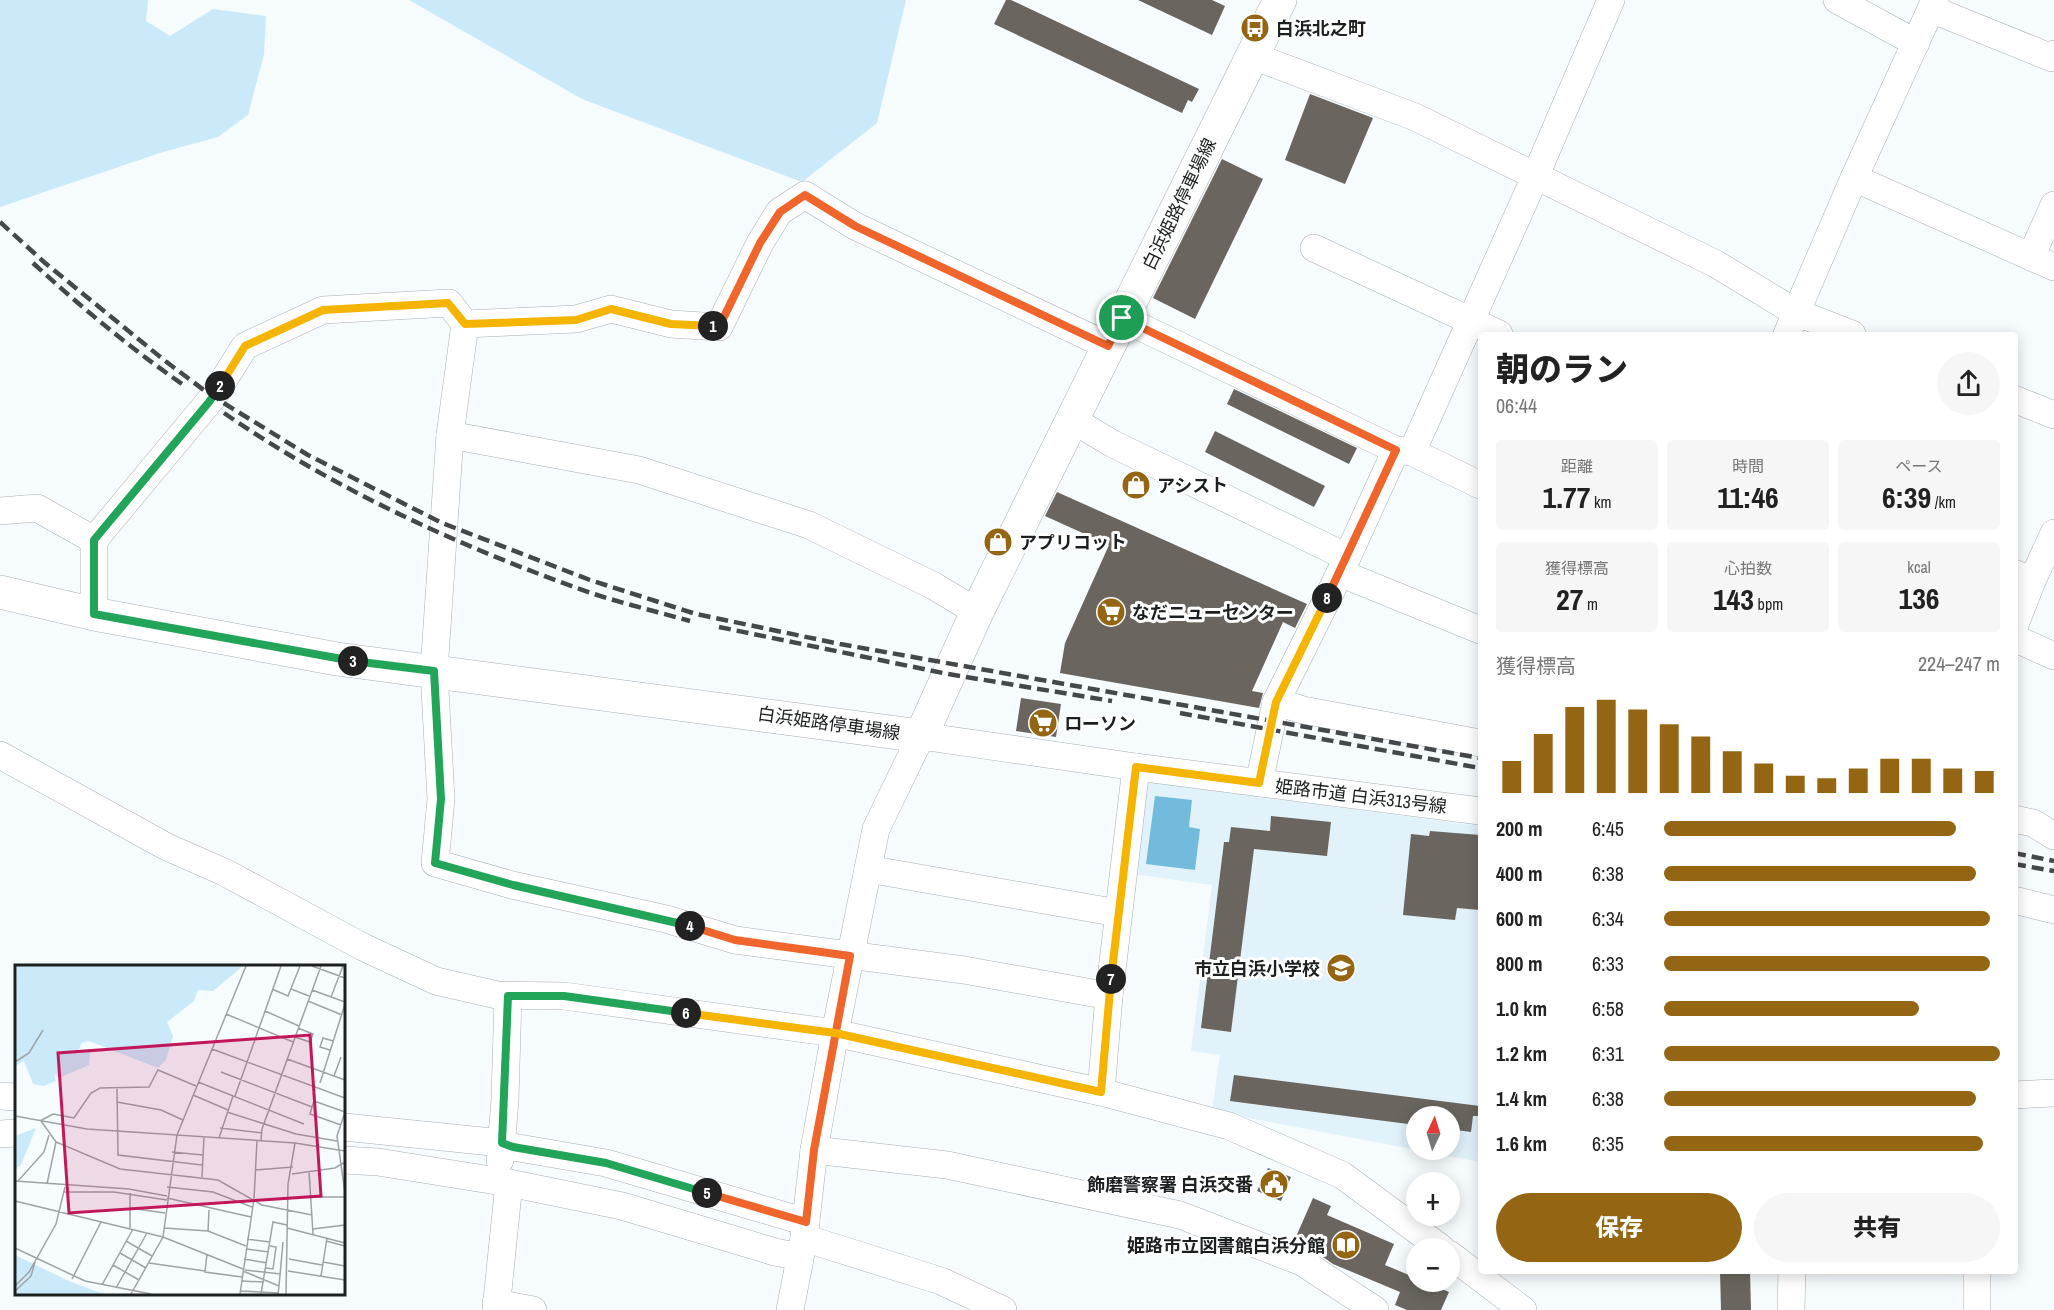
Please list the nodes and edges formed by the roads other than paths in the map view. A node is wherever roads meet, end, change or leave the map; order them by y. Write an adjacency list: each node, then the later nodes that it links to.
1 (1280, 0): 7 (main road, 白浜姫路停車場線)
2 (1611, 0): 8 (street)
3 (1837, 0): 5 (street)
4 (1933, 5): 5 (street); 6 (street)
5 (1916, 43): 9 (street)
6 (2054, 54)
7 (1253, 56): 8 (street); 16 (main road, 白浜姫路停車場線)
8 (1535, 177): 13 (street); 14 (street)
9 (1854, 178): 12 (street); 14 (street)
10 (2054, 205): 12 (street)
11 (1314, 248): 13 (street)
12 (2042, 262)
13 (1471, 321): 17 (street); 23 (street)
14 (1791, 323): 18 (street)
15 (465, 324): 16 (street); 22 (street); 27 (street)
16 (1115, 332): 21 (main road, 白浜姫路停車場線); 23 (street)
17 (1495, 332)
18 (1841, 332)
19 (2018, 401): 20 (street)
20 (2054, 415)
21 (1073, 420): 28 (street); 32 (main road, 白浜姫路停車場線)
22 (450, 435): 32 (street); 37 (street)
23 (1404, 451): 24 (street); 28 (street)
24 (1478, 484)
25 (0, 511): 27 (street)
26 (2054, 533): 29 (street)
27 (94, 540): 33 (street)
28 (1343, 565): 34 (street); 38 (street)
29 (2023, 577): 31 (street)
30 (0, 592): 33 (main road, 白浜姫路停車場線)
31 (2018, 605)
32 (977, 612): 39 (main road, 白浜姫路停車場線)
33 (94, 614): 37 (main road, 白浜姫路停車場線)
34 (1478, 629)
35 (2018, 640): 36 (street)
36 (2054, 656)
37 (434, 671): 39 (main road, 白浜姫路停車場線); 51 (street)
38 (1276, 702): 40 (street); 43 (street)
39 (921, 736): 42 (street, 姫路市道 白浜313号線); 47 (street)
40 (1478, 743)
41 (0, 755): 52 (street)
42 (1136, 767): 43 (street, 姫路市道 白浜313号線); 50 (street)
43 (1259, 783): 44 (street, 姫路市道 白浜313号線)
44 (1478, 811)
45 (2018, 820): 46 (street)
46 (2054, 836)
47 (868, 869): 50 (street); 51 (street)
48 (2018, 901): 49 (street)
49 (2054, 910)
50 (1118, 914): 53 (street)
51 (850, 956): 53 (street); 54 (street)
52 (508, 996): 54 (street); 63 (street)
53 (1109, 996): 55 (street)
54 (835, 1033): 55 (street); 64 (street)
55 (1101, 1092): 67 (street)
56 (2054, 1093): 57 (street)
57 (2018, 1095)
58 (0, 1096): 59 (street)
59 (15, 1097)
60 (345, 1127): 63 (street)
61 (15, 1133): 62 (street)
62 (0, 1134)
63 (502, 1143): 66 (street); 68 (street)
64 (814, 1150): 68 (street); 78 (street)
65 (345, 1160): 66 (street)
66 (504, 1182): 68 (street); 73 (street)
67 (1427, 1238)
68 (804, 1239): 76 (street); 77 (street)
69 (1460, 1263): 74 (street)
70 (1511, 1274): 74 (street)
71 (1792, 1274): 79 (street)
72 (1977, 1274): 80 (street)
73 (496, 1306): 75 (street)
74 (1512, 1306)
75 (533, 1310)
76 (790, 1310)
77 (1003, 1310)
78 (1375, 1310)
79 (1791, 1310)
80 (1977, 1310)

